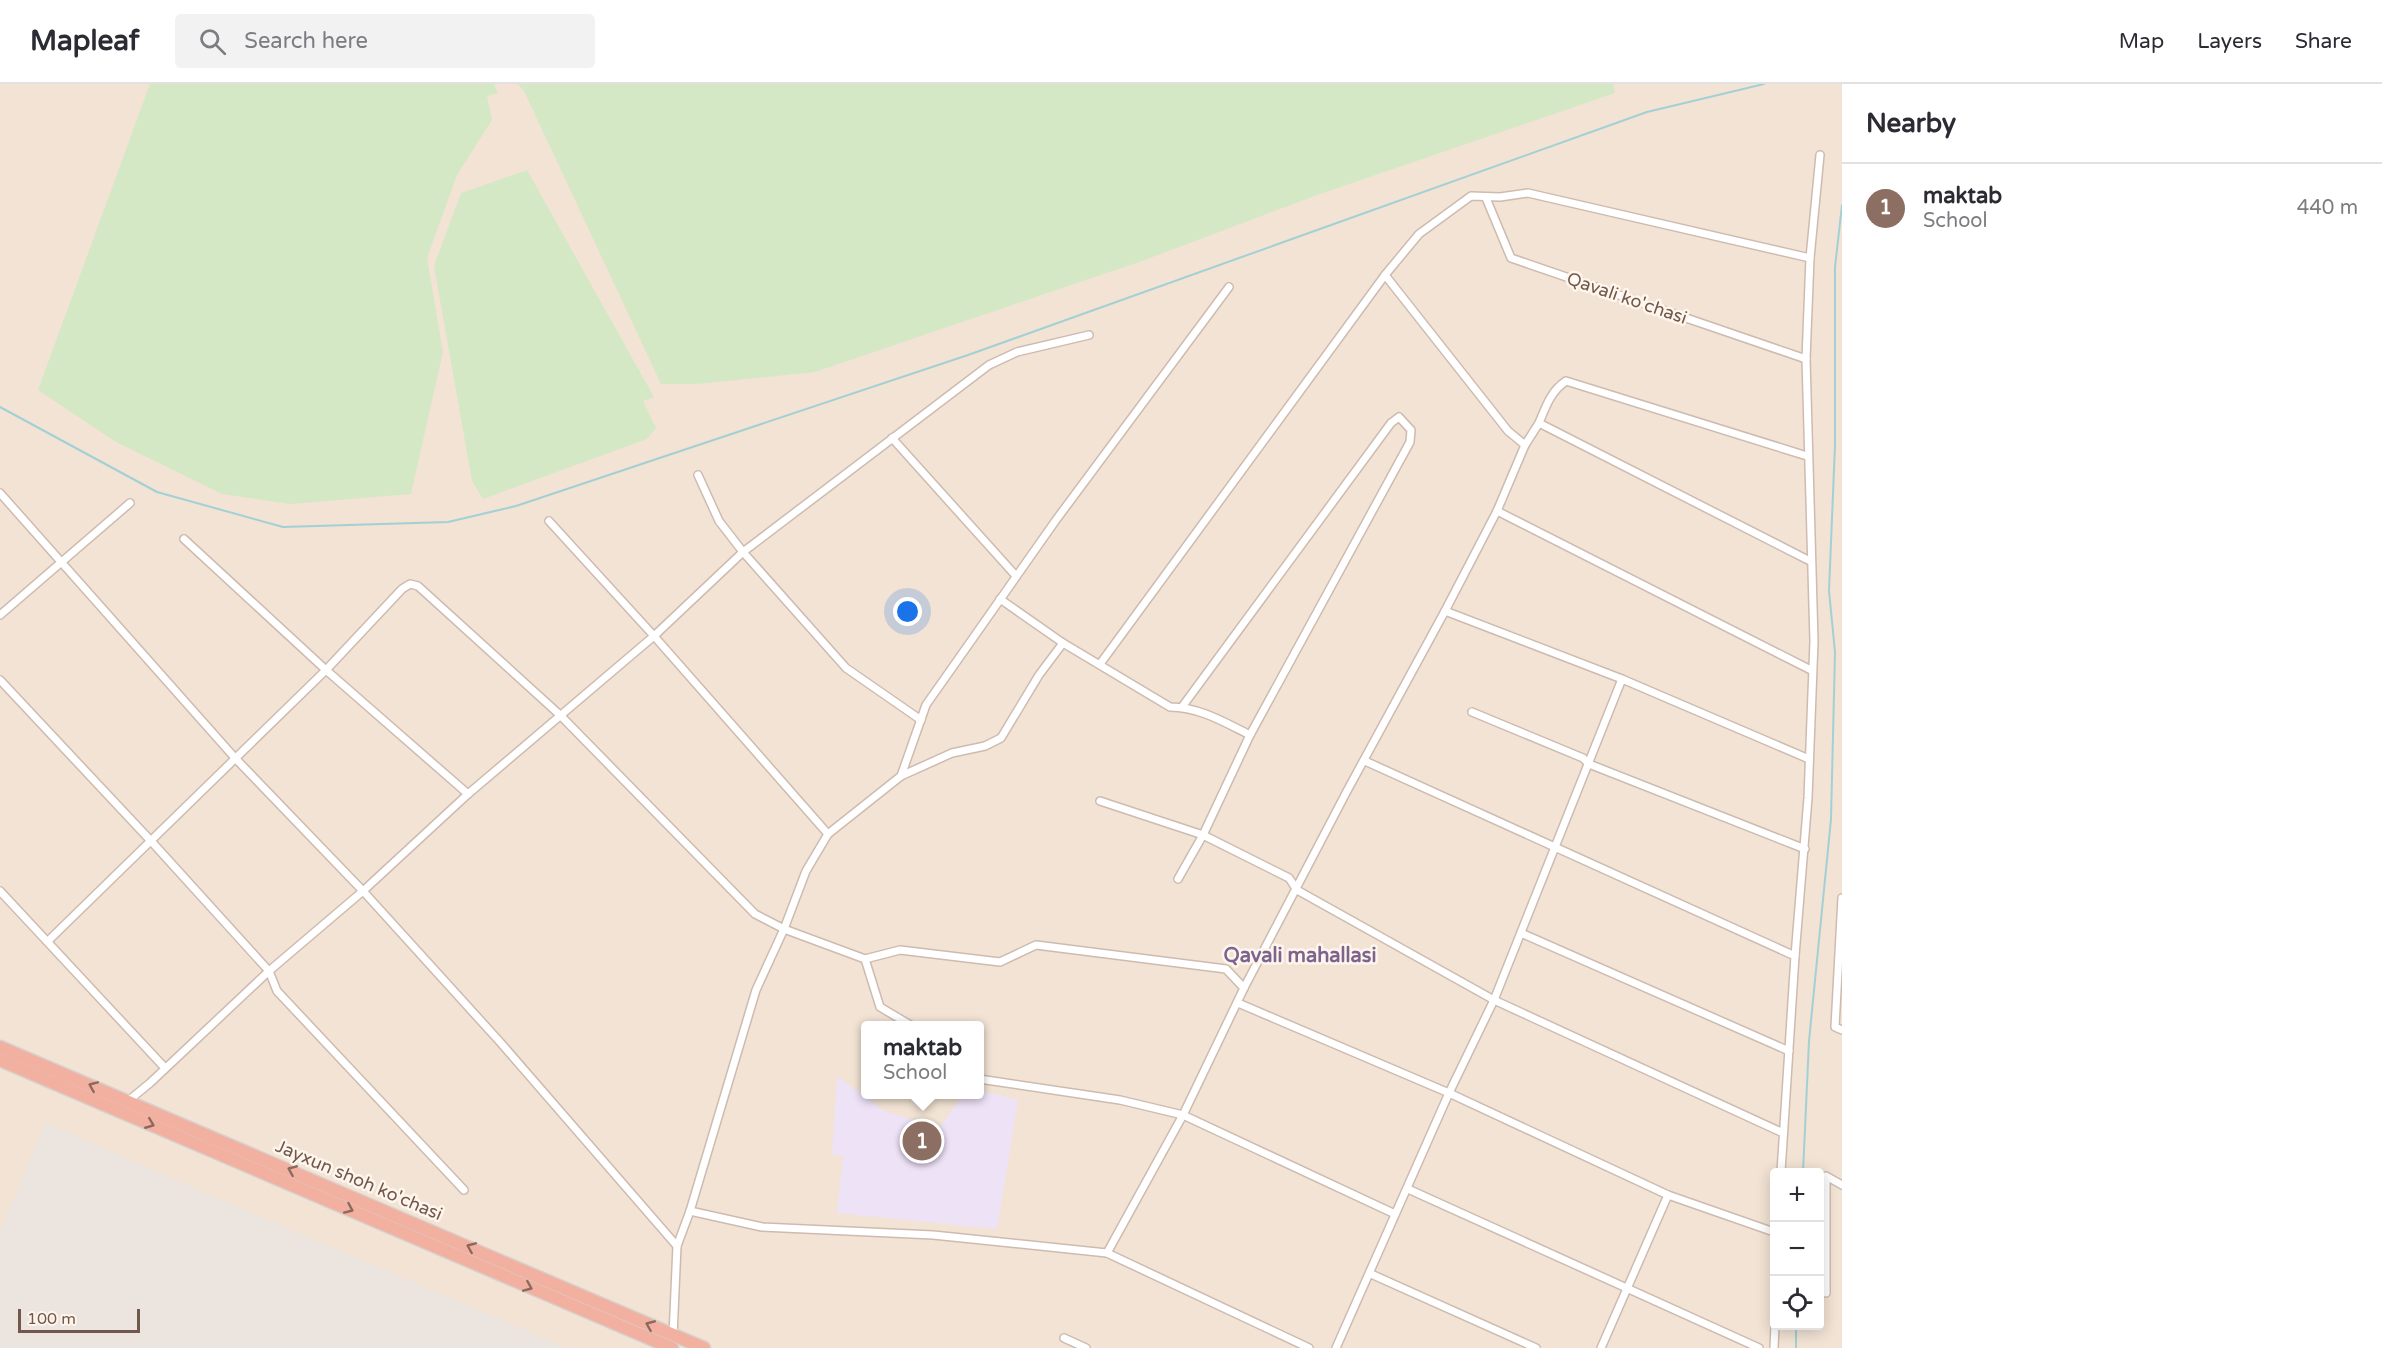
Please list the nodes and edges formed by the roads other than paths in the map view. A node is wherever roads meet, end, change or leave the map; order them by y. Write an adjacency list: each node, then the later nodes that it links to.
1 (1820, 155): 3 (street)
2 (1486, 198): 3 (street); 4 (street); 7 (street, Qavali ko'chasi)
3 (1809, 258): 7 (street)
4 (1385, 275): 10 (street); 27 (street)
5 (1229, 288): 21 (street)
6 (1089, 335): 9 (street)
7 (1806, 359): 11 (street)
8 (1539, 423): 10 (street); 11 (street); 20 (street)
9 (892, 438): 18 (street); 21 (street)
10 (1525, 444): 15 (street)
11 (1808, 456): 20 (street)
12 (698, 475): 18 (street)
13 (0, 493): 19 (street)
14 (130, 503): 19 (street)
15 (1497, 511): 23 (street); 29 (street)
16 (549, 521): 25 (street)
17 (184, 538): 28 (street)
18 (743, 552): 25 (street); 35 (street)
19 (61, 560): 24 (street); 37 (street)
20 (1810, 561): 29 (street)
21 (1016, 576): 22 (street)
22 (1000, 599): 26 (street); 35 (street)
23 (1445, 611): 30 (street); 39 (street)
24 (0, 615)
25 (654, 636): 34 (street); 44 (street)
26 (1063, 643): 27 (street); 41 (street)
27 (1100, 664): 32 (street)
28 (326, 670): 34 (street); 37 (street); 42 (street)
29 (1811, 670): 38 (street)
30 (1622, 679): 38 (street); 40 (street)
31 (0, 680): 46 (street)
32 (1182, 707): 36 (street); 36 (street)
33 (1472, 712): 40 (street)
34 (561, 715): 42 (street); 54 (street)
35 (921, 720): 41 (street)
36 (1250, 735): 45 (street)
37 (235, 758): 46 (street); 52 (street)
38 (1809, 759): 48 (street)
39 (1365, 761): 47 (street); 50 (street)
40 (1589, 764): 47 (street); 48 (street)
41 (901, 776): 44 (street)
42 (468, 794): 52 (street)
43 (1100, 801): 45 (street)
44 (828, 834): 54 (street)
45 (1203, 835): 49 (street); 50 (street)
46 (151, 841): 57 (street); 60 (street)
47 (1555, 849): 55 (street); 58 (street)
48 (1805, 849): 58 (street)
49 (1178, 879)
50 (1297, 890): 61 (street); 62 (street)
51 (0, 891): 57 (street)
52 (363, 891): 60 (street); 83 (street)
53 (1842, 898): 56 (street)
54 (784, 929): 59 (street); 80 (street)
55 (1521, 933): 62 (street); 67 (street)
56 (1841, 939): 65 (street)
57 (48, 941): 69 (street)
58 (1795, 956): 67 (street)
59 (865, 959): 61 (street); 64 (street)
60 (269, 971): 69 (street); 78 (street)
61 (1244, 988): 63 (street)
62 (1494, 1000): 71 (street); 74 (street)
63 (1238, 1003): 71 (street); 73 (street)
64 (904, 1021)
65 (1842, 1030)
66 (0, 1047): 72 (highway, Jayxun shoh ko'chasi, one-way to 66)
67 (1789, 1051): 74 (street)
68 (0, 1060): 91 (highway, Jayxun shoh ko'chasi, one-way to 91)
69 (165, 1068): 72 (street)
70 (984, 1080): 73 (street)
71 (1449, 1093): 77 (street); 79 (street)
72 (128, 1101): 89 (highway, Jayxun shoh ko'chasi, one-way to 72)
73 (1182, 1115): 81 (street); 84 (street)
74 (1782, 1133): 75 (street)
75 (1781, 1168)
76 (1842, 1185): 87 (street)
77 (1408, 1189): 81 (street); 86 (street)
78 (464, 1190)
79 (1668, 1195): 82 (street); 86 (street)
80 (690, 1211): 83 (street); 84 (street)
81 (1395, 1214): 85 (street)
82 (1770, 1231)
83 (677, 1246): 89 (street)
84 (1107, 1253): 94 (street)
85 (1371, 1274): 95 (street); 96 (street)
86 (1628, 1287): 97 (street); 98 (street)
87 (1826, 1293)
88 (1775, 1330): 99 (street)
89 (672, 1335): 91 (street); 92 (highway, Jayxun shoh ko'chasi)
90 (1064, 1338): 93 (street)
91 (673, 1348)
92 (704, 1348)
93 (1086, 1348)
94 (1309, 1348)
95 (1336, 1348)
96 (1536, 1348)
97 (1601, 1348)
98 (1759, 1348)
99 (1774, 1348)

